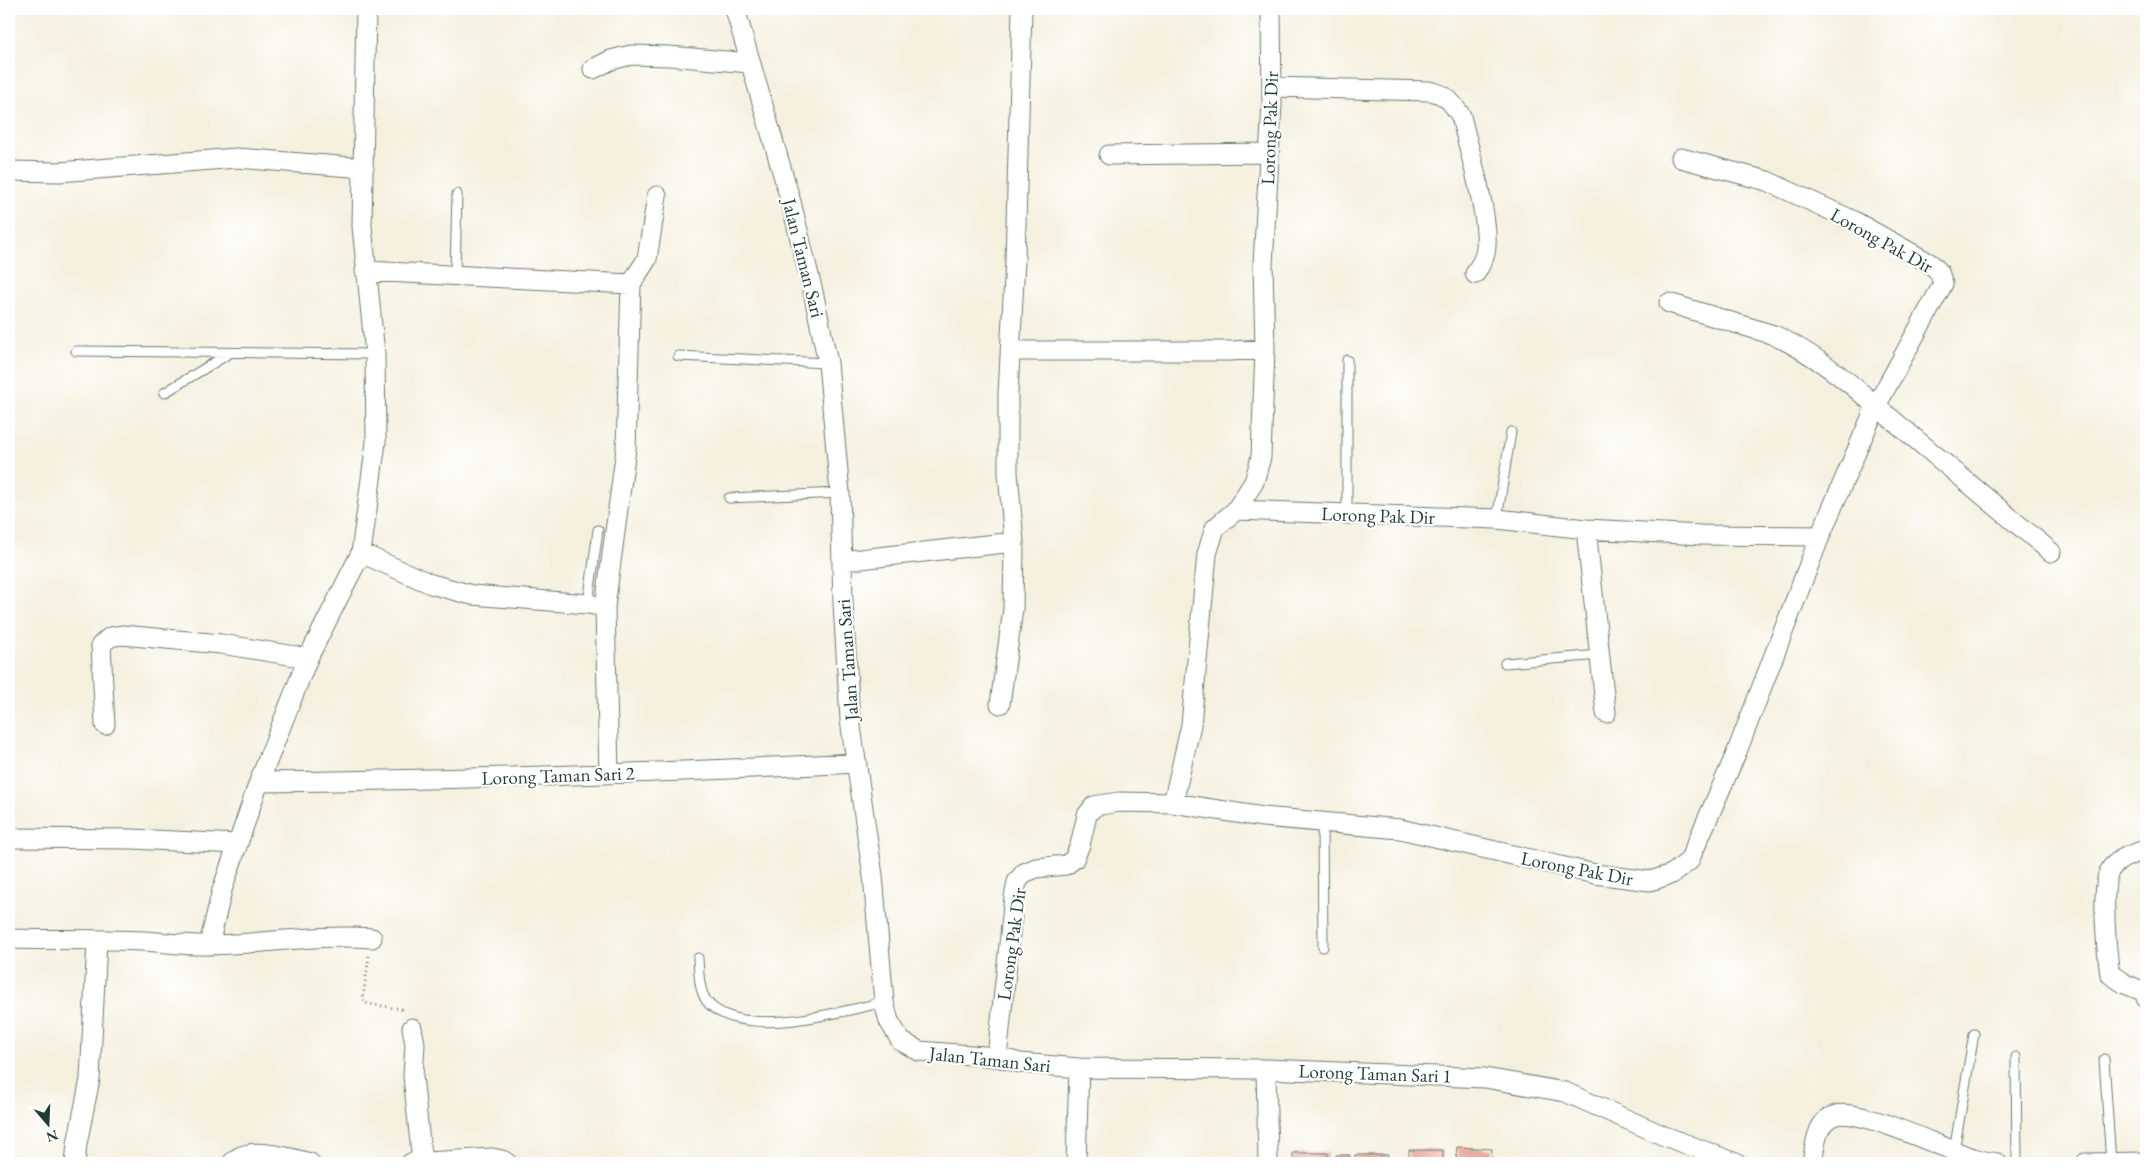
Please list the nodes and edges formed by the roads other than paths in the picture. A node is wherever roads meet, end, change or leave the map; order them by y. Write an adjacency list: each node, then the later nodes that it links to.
1 (366, 9): 11 (street)
2 (735, 9): 5 (street, Jalan Taman Sari)
3 (1022, 9): 22 (street)
4 (1271, 9): 7 (street, Lorong Pak Dir)
5 (750, 63): 6 (street); 27 (street, Jalan Taman Sari)
6 (593, 69)
7 (1272, 87): 8 (street, Lorong Pak Dir); 16 (street)
8 (1268, 153): 9 (street); 20 (street, Lorong Pak Dir)
9 (1109, 155)
10 (1681, 158): 29 (street, Lorong Pak Dir)
11 (364, 168): 12 (street); 15 (street)
12 (9, 171)
13 (457, 194): 17 (lane)
14 (657, 196): 18 (street)
15 (366, 271): 17 (street); 24 (street)
16 (1475, 274)
17 (455, 275): 18 (street)
18 (631, 284): 43 (street)
19 (1669, 303): 29 (street)
20 (1265, 349): 22 (street); 33 (street, Lorong Pak Dir)
21 (76, 351): 23 (lane)
22 (1010, 351): 39 (street)
23 (231, 353): 24 (lane); 28 (lane)
24 (375, 354): 41 (street)
25 (678, 356): 27 (lane)
26 (1347, 360): 34 (lane)
27 (828, 363): 31 (street, Jalan Taman Sari)
28 (164, 393)
29 (1876, 406): 38 (street, Lorong Pak Dir); 40 (street)
30 (1511, 432): 35 (lane)
31 (840, 493): 32 (lane); 42 (street, Jalan Taman Sari)
32 (729, 498)
33 (1236, 510): 34 (street, Lorong Pak Dir); 53 (street, Lorong Pak Dir)
34 (1347, 513): 35 (street, Lorong Pak Dir)
35 (1497, 519): 37 (street, Lorong Pak Dir)
36 (598, 530): 43 (lane)
37 (1586, 530): 38 (street, Lorong Pak Dir); 44 (street)
38 (1820, 536): 54 (street, Lorong Pak Dir)
39 (1014, 542): 42 (street); 47 (street)
40 (2051, 552)
41 (361, 553): 43 (street); 45 (street)
42 (842, 561): 50 (street, Jalan Taman Sari)
43 (596, 605): 51 (street)
44 (1600, 654): 46 (lane); 48 (street)
45 (308, 658): 49 (street); 52 (street)
46 (1506, 663)
47 (1000, 704)
48 (1606, 713)
49 (105, 724)
50 (857, 763): 51 (street, Lorong Taman Sari 2); 65 (street, Jalan Taman Sari)
51 (609, 774): 52 (street, Lorong Taman Sari 2)
52 (259, 782): 56 (street)
53 (1173, 803): 54 (street, Lorong Pak Dir); 68 (street, Lorong Pak Dir)
54 (1322, 822): 62 (lane)
55 (9, 838): 56 (street)
56 (238, 844): 61 (street)
57 (2146, 850): 64 (street)
58 (372, 938): 61 (street)
59 (9, 939): 60 (street)
60 (97, 940): 61 (street); 76 (street)
61 (209, 945)
62 (1323, 947)
63 (698, 958): 65 (lane)
64 (2146, 998)
65 (884, 1002): 68 (street, Jalan Taman Sari)
66 (412, 1028): 74 (street)
67 (1974, 1034): 73 (lane)
68 (997, 1057): 71 (street, Jalan Taman Sari)
69 (2016, 1058): 85 (lane)
70 (2104, 1059): 87 (lane)
71 (1078, 1068): 72 (street, Lorong Taman Sari 1); 80 (street, Jalan Taman Sari)
72 (1266, 1069): 81 (street); 82 (street, Lorong Taman Sari 1)
73 (1954, 1151): 83 (street); 84 (street)
74 (416, 1162): 79 (street)
75 (2146, 1162): 87 (street)
76 (75, 1163)
77 (232, 1163): 78 (street)
78 (310, 1163)
79 (507, 1163)
80 (1076, 1163)
81 (1268, 1163)
82 (1736, 1163)
83 (1812, 1163)
84 (1997, 1163)
85 (2017, 1163)
86 (2085, 1163): 87 (street)
87 (2111, 1163)

